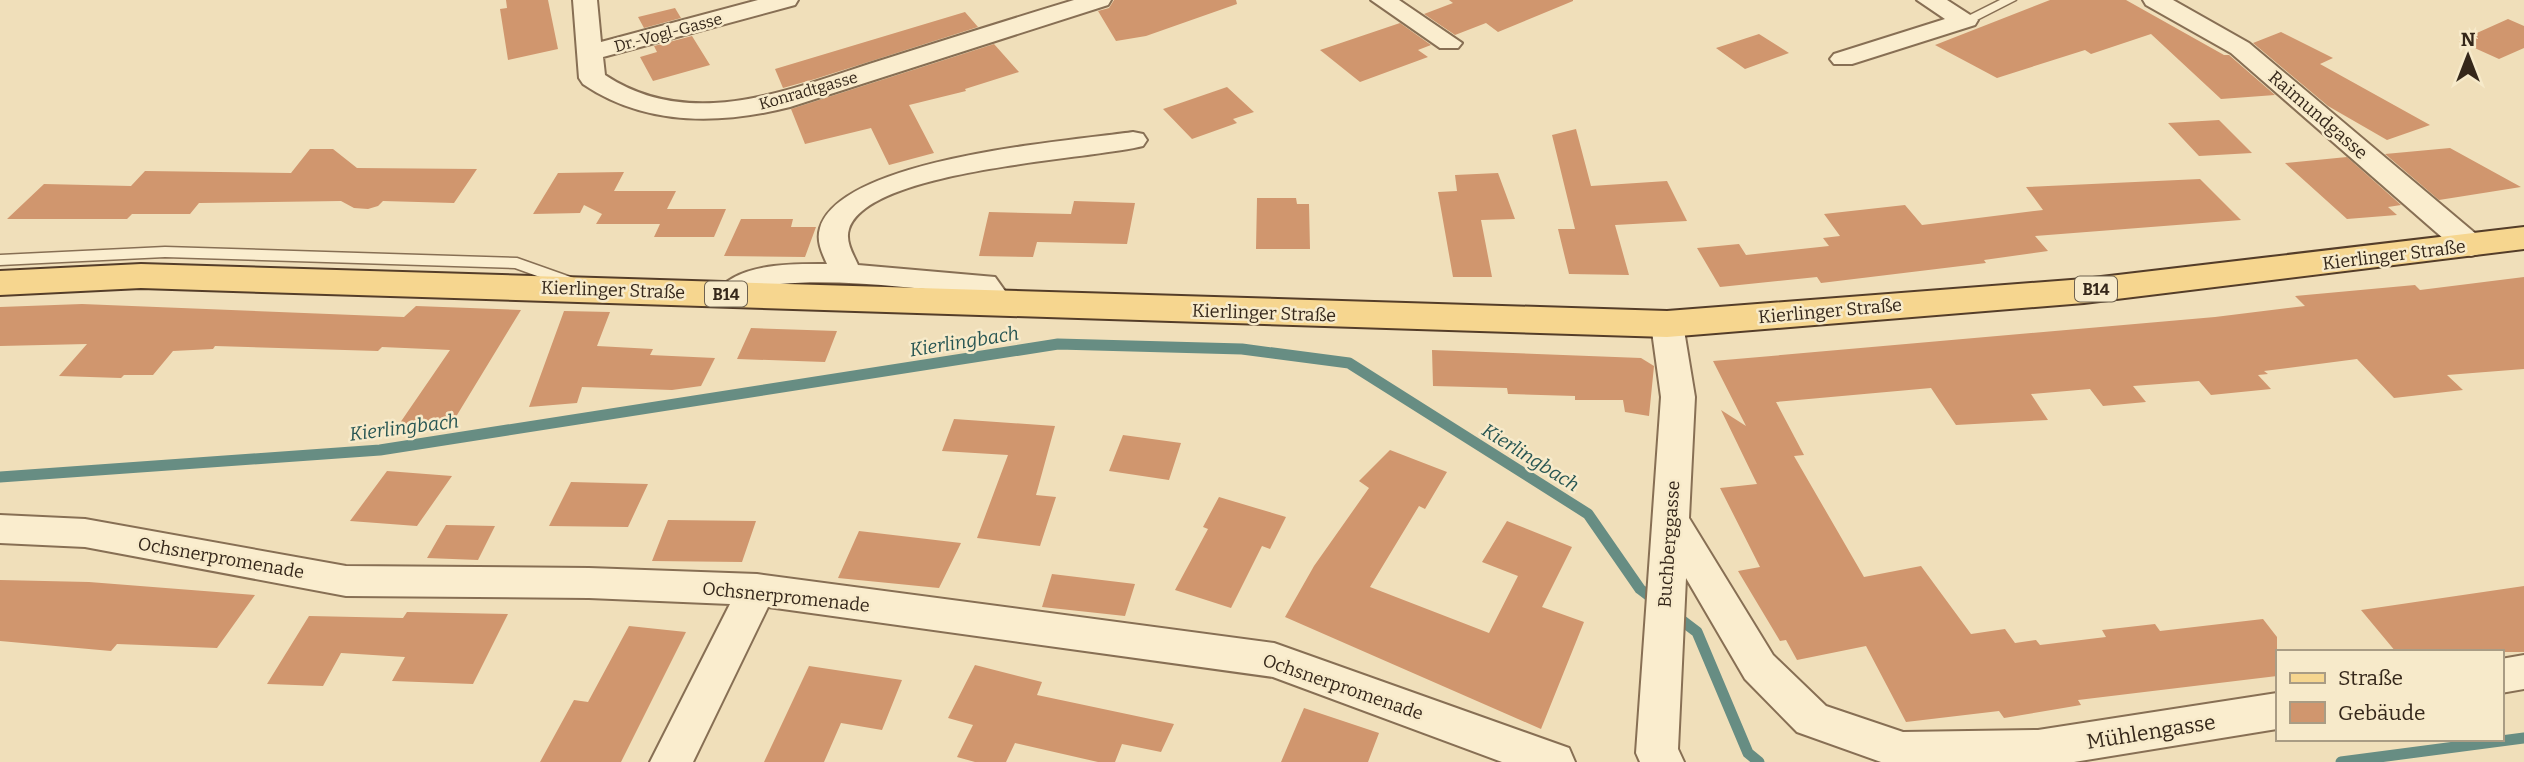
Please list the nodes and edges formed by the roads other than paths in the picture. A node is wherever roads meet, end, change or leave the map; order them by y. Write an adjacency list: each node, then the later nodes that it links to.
1 (585, 0): 10 (street, Konradtgasse)
2 (786, 0): 10 (street, Dr.-Vogl-Gasse)
3 (1099, 0): 10 (street, Konradtgasse)
4 (1383, 0): 9 (street)
5 (1929, 0): 8 (street)
6 (2010, 0): 8 (lane)
7 (2155, 0): 14 (street, Raimundgasse)
8 (1966, 19): 11 (street)
9 (1449, 43)
10 (591, 52)
11 (1843, 59)
12 (1133, 140): 16 (street)
13 (2524, 238): 14 (main road, Kierlinger Straße / B14)
14 (2471, 246): 21 (main road, Kierlinger Straße / B14)
15 (0, 260): 18 (lane)
16 (847, 274): 19 (street); 20 (street)
17 (0, 283): 18 (main road, Kierlinger Straße / B14)
18 (586, 288): 19 (main road, Kierlinger Straße / B14)
19 (731, 294): 20 (main road, Kierlinger Straße / B14)
20 (999, 304): 21 (main road, Kierlinger Straße / B14)
21 (1667, 324): 22 (street, Buchberggasse)
22 (1672, 521): 27 (street, Mühlengasse); 30 (street, Buchberggasse)
23 (0, 529): 24 (street, Ochsnerpromenade)
24 (757, 590): 28 (street); 29 (street, Ochsnerpromenade)
25 (2524, 672): 26 (street)
26 (2503, 676)
27 (2276, 711)
28 (671, 762)
29 (1554, 762)
30 (1662, 762)

